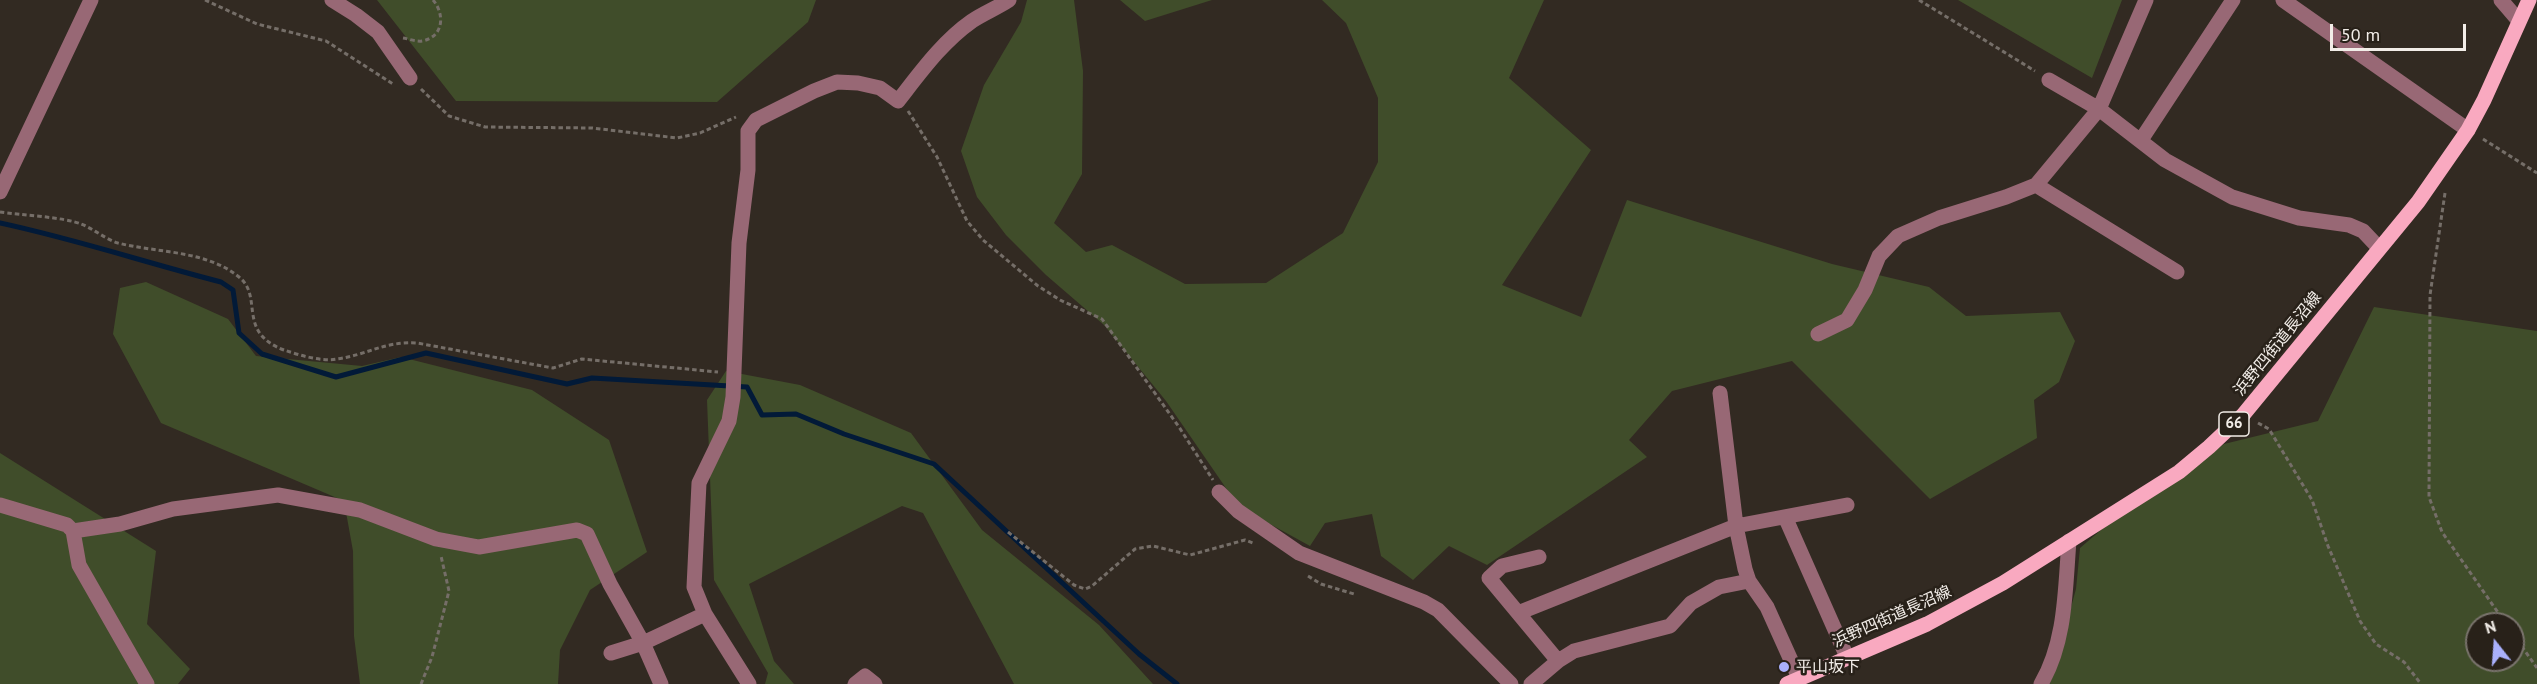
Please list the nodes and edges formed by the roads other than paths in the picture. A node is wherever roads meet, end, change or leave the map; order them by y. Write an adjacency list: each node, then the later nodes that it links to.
1 (91, 0): 16 (street)
2 (332, 0): 11 (street)
3 (1009, 0): 31 (street)
4 (2145, 0): 12 (street)
5 (2233, 0): 14 (street)
6 (2283, 0): 13 (street)
7 (2501, 0): 9 (street)
8 (2529, 0): 9 (main road, 浜野四街道長沼線 / 66)
9 (2519, 21): 13 (main road, 浜野四街道長沼線 / 66)
10 (2049, 80): 12 (street)
11 (403, 82)
12 (2099, 109): 14 (street); 15 (street)
13 (2468, 130): 17 (main road, 浜野四街道長沼線 / 66)
14 (2141, 140): 17 (street)
15 (2036, 184): 18 (street); 19 (street)
16 (0, 192)
17 (2379, 248): 27 (main road, 浜野四街道長沼線 / 66)
18 (2177, 272)
19 (1818, 334)
20 (1720, 393): 25 (street)
21 (1219, 492): 42 (street)
22 (0, 505): 26 (street)
23 (1847, 505): 24 (street)
24 (1786, 519): 25 (street); 34 (street)
25 (1736, 526): 29 (street); 30 (street)
26 (73, 531): 32 (street); 37 (street)
27 (2069, 541): 34 (main road, 浜野四街道長沼線 / 66); 44 (street)
28 (1539, 557): 30 (street)
29 (1749, 581): 35 (street); 36 (street)
30 (1518, 613): 35 (street)
31 (705, 614): 32 (street); 39 (street)
32 (643, 643): 33 (street); 38 (street)
33 (610, 653)
34 (1847, 657): 36 (main road, 浜野四街道長沼線 / 66)
35 (1558, 661): 43 (street)
36 (1793, 681)
37 (147, 684)
38 (661, 684)
39 (749, 684)
40 (855, 684): 41 (street)
41 (875, 684)
42 (1511, 684)
43 (1531, 684)
44 (2041, 684)

